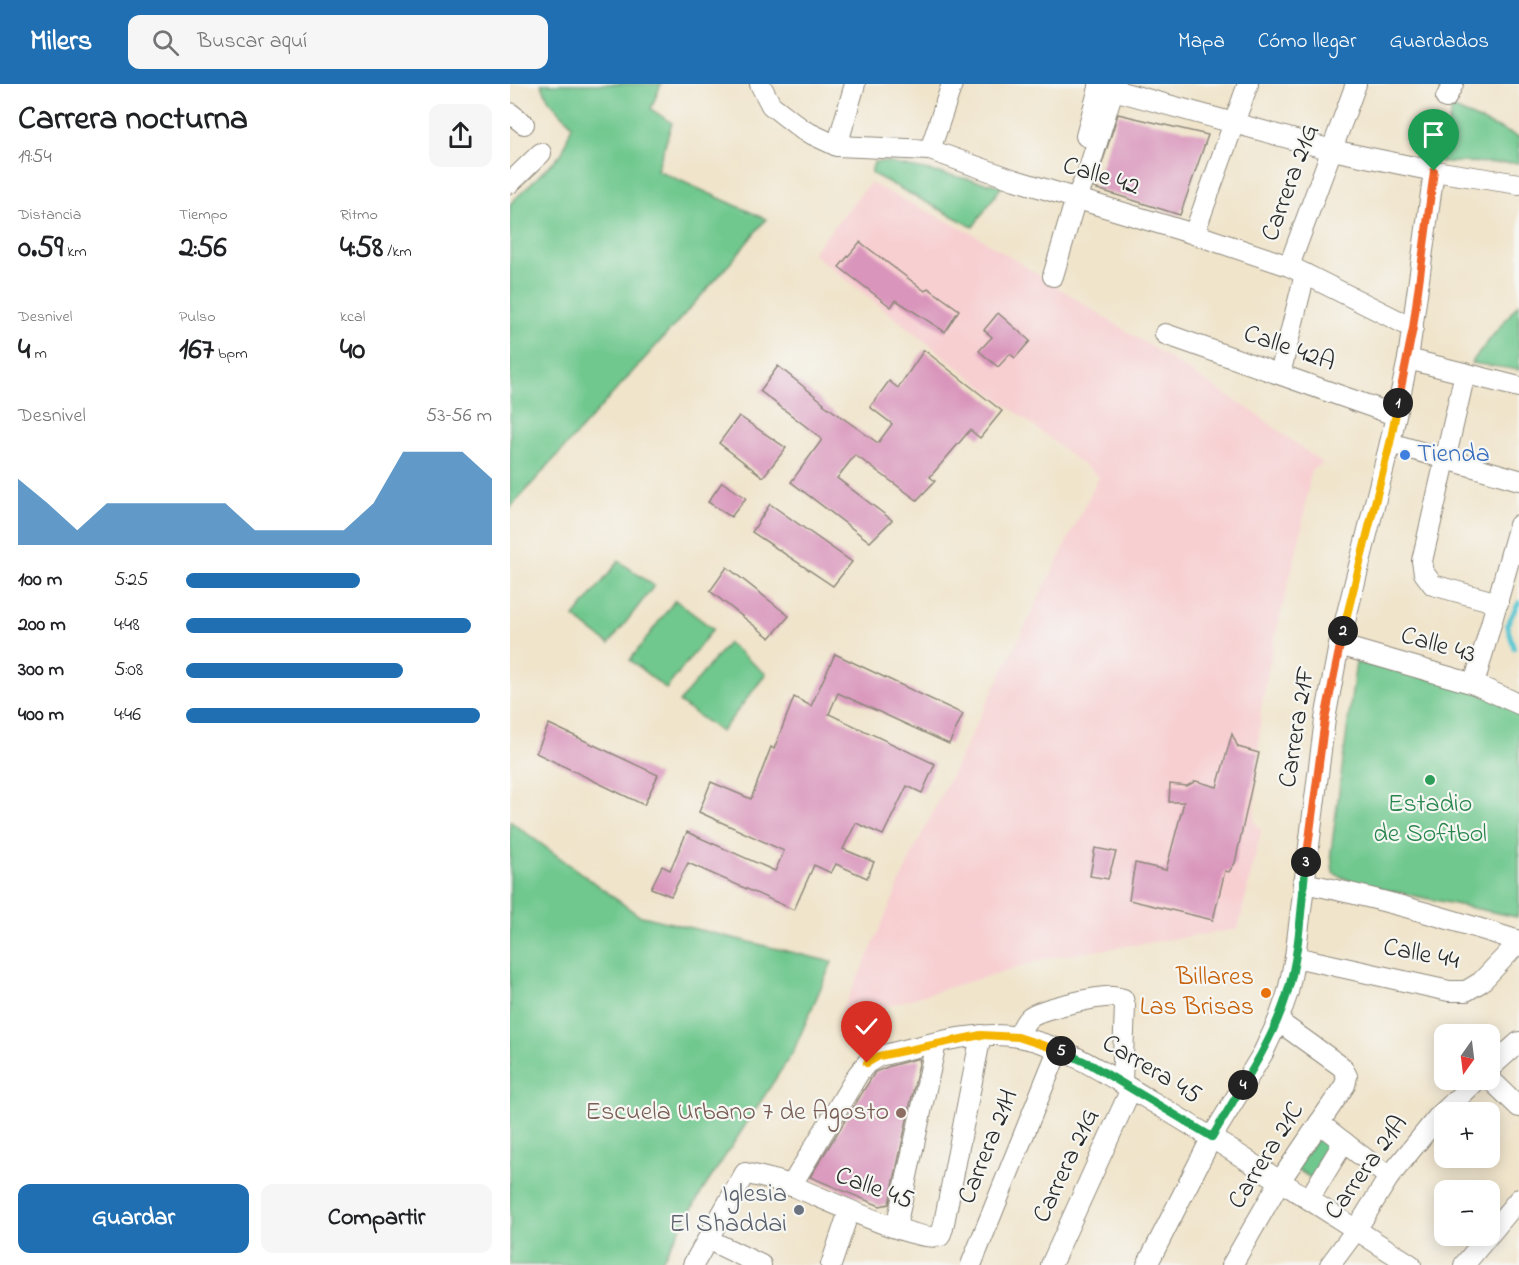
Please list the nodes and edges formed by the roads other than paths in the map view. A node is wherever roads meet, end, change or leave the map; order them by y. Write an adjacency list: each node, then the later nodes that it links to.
1 (760, 84): 8 (street, Calle 42)
2 (855, 84): 8 (street)
3 (952, 84): 9 (street)
4 (1248, 84): 7 (street)
5 (1356, 84): 10 (street, Carrera 21G)
6 (1107, 86): 7 (street); 15 (street)
7 (1234, 122): 10 (street); 16 (street)
8 (837, 146): 9 (street, Calle 42)
9 (930, 150): 15 (street, Calle 42)
10 (1332, 150): 12 (street); 17 (street, Carrera 21G)
11 (541, 153): 13 (street)
12 (1434, 171): 14 (street); 19 (street, Carrera 21F)
13 (510, 183)
14 (1519, 184)
15 (1076, 198): 16 (street, Calle 42); 18 (street)
16 (1194, 234): 17 (street, Calle 42)
17 (1297, 270): 19 (street, Calle 42); 23 (street, Carrera 21G)
18 (1053, 276)
19 (1413, 328): 21 (street, Carrera 21F)
20 (1165, 334): 23 (street, Calle 42A)
21 (1408, 359): 22 (street); 25 (street, Carrera 21F)
22 (1465, 373): 24 (street); 27 (street)
23 (1280, 374): 25 (street, Calle 42A)
24 (1519, 387)
25 (1395, 415): 26 (street, Carrera 21F)
26 (1390, 443): 27 (street); 31 (street, Carrera 21F)
27 (1446, 458): 28 (street); 30 (street)
28 (1519, 480)
29 (1519, 525): 30 (street)
30 (1498, 603): 32 (street)
31 (1339, 645): 32 (street, Calle 43); 34 (street, Carrera 21F)
32 (1474, 684): 33 (street, Calle 43)
33 (1519, 704)
34 (1304, 883): 35 (street, Calle 44); 36 (street, Carrera 21F)
35 (1519, 941): 36 (street, Calle 44)
36 (1295, 957): 37 (street, Carrera 21F)
37 (1278, 1021): 49 (street, Carrera 21C); 50 (street, Carrera 21F)
38 (981, 1035): 39 (street, Carrera 45); 41 (street, Carrera 45); 59 (street, Calle 45)
39 (1018, 1037): 42 (street, Carrera 45); 45 (street)
40 (1519, 1042): 43 (street)
41 (936, 1043): 44 (street, Carrera 45); 59 (street)
42 (1058, 1050): 45 (street, Carrera 45); 66 (street, Carrera 21H)
43 (1500, 1059)
44 (867, 1063): 54 (street, Calle 45)
45 (1127, 1086): 50 (street, Carrera 45); 67 (street, Carrera 21G)
46 (1500, 1089): 48 (street)
47 (1466, 1090): 52 (street, Carrera 21A)
48 (1519, 1107)
49 (1319, 1123): 51 (street); 53 (street, Carrera 21C)
50 (1212, 1137): 53 (street, Carrera 45); 68 (street, Carrera 21F)
51 (1344, 1142): 52 (street); 55 (street)
52 (1389, 1177): 60 (street, Carrera 21A)
53 (1280, 1181): 55 (street, Carrera 45); 69 (street, Carrera 21C)
54 (791, 1186): 57 (street, Calle 45); 61 (street, Calle 45)
55 (1309, 1199): 60 (street, Carrera 45)
56 (1519, 1199): 58 (street)
57 (849, 1211): 59 (street, Calle 45); 65 (street)
58 (1500, 1222)
59 (896, 1227)
60 (1356, 1230): 70 (street, Carrera 21A); 71 (street, Carrera 45)
61 (709, 1240): 63 (street); 64 (street)
62 (1480, 1246): 72 (street)
63 (693, 1265)
64 (761, 1265)
65 (831, 1265)
66 (970, 1265)
67 (1051, 1265)
68 (1148, 1265)
69 (1232, 1265)
70 (1330, 1265)
71 (1411, 1265)
72 (1464, 1265)

